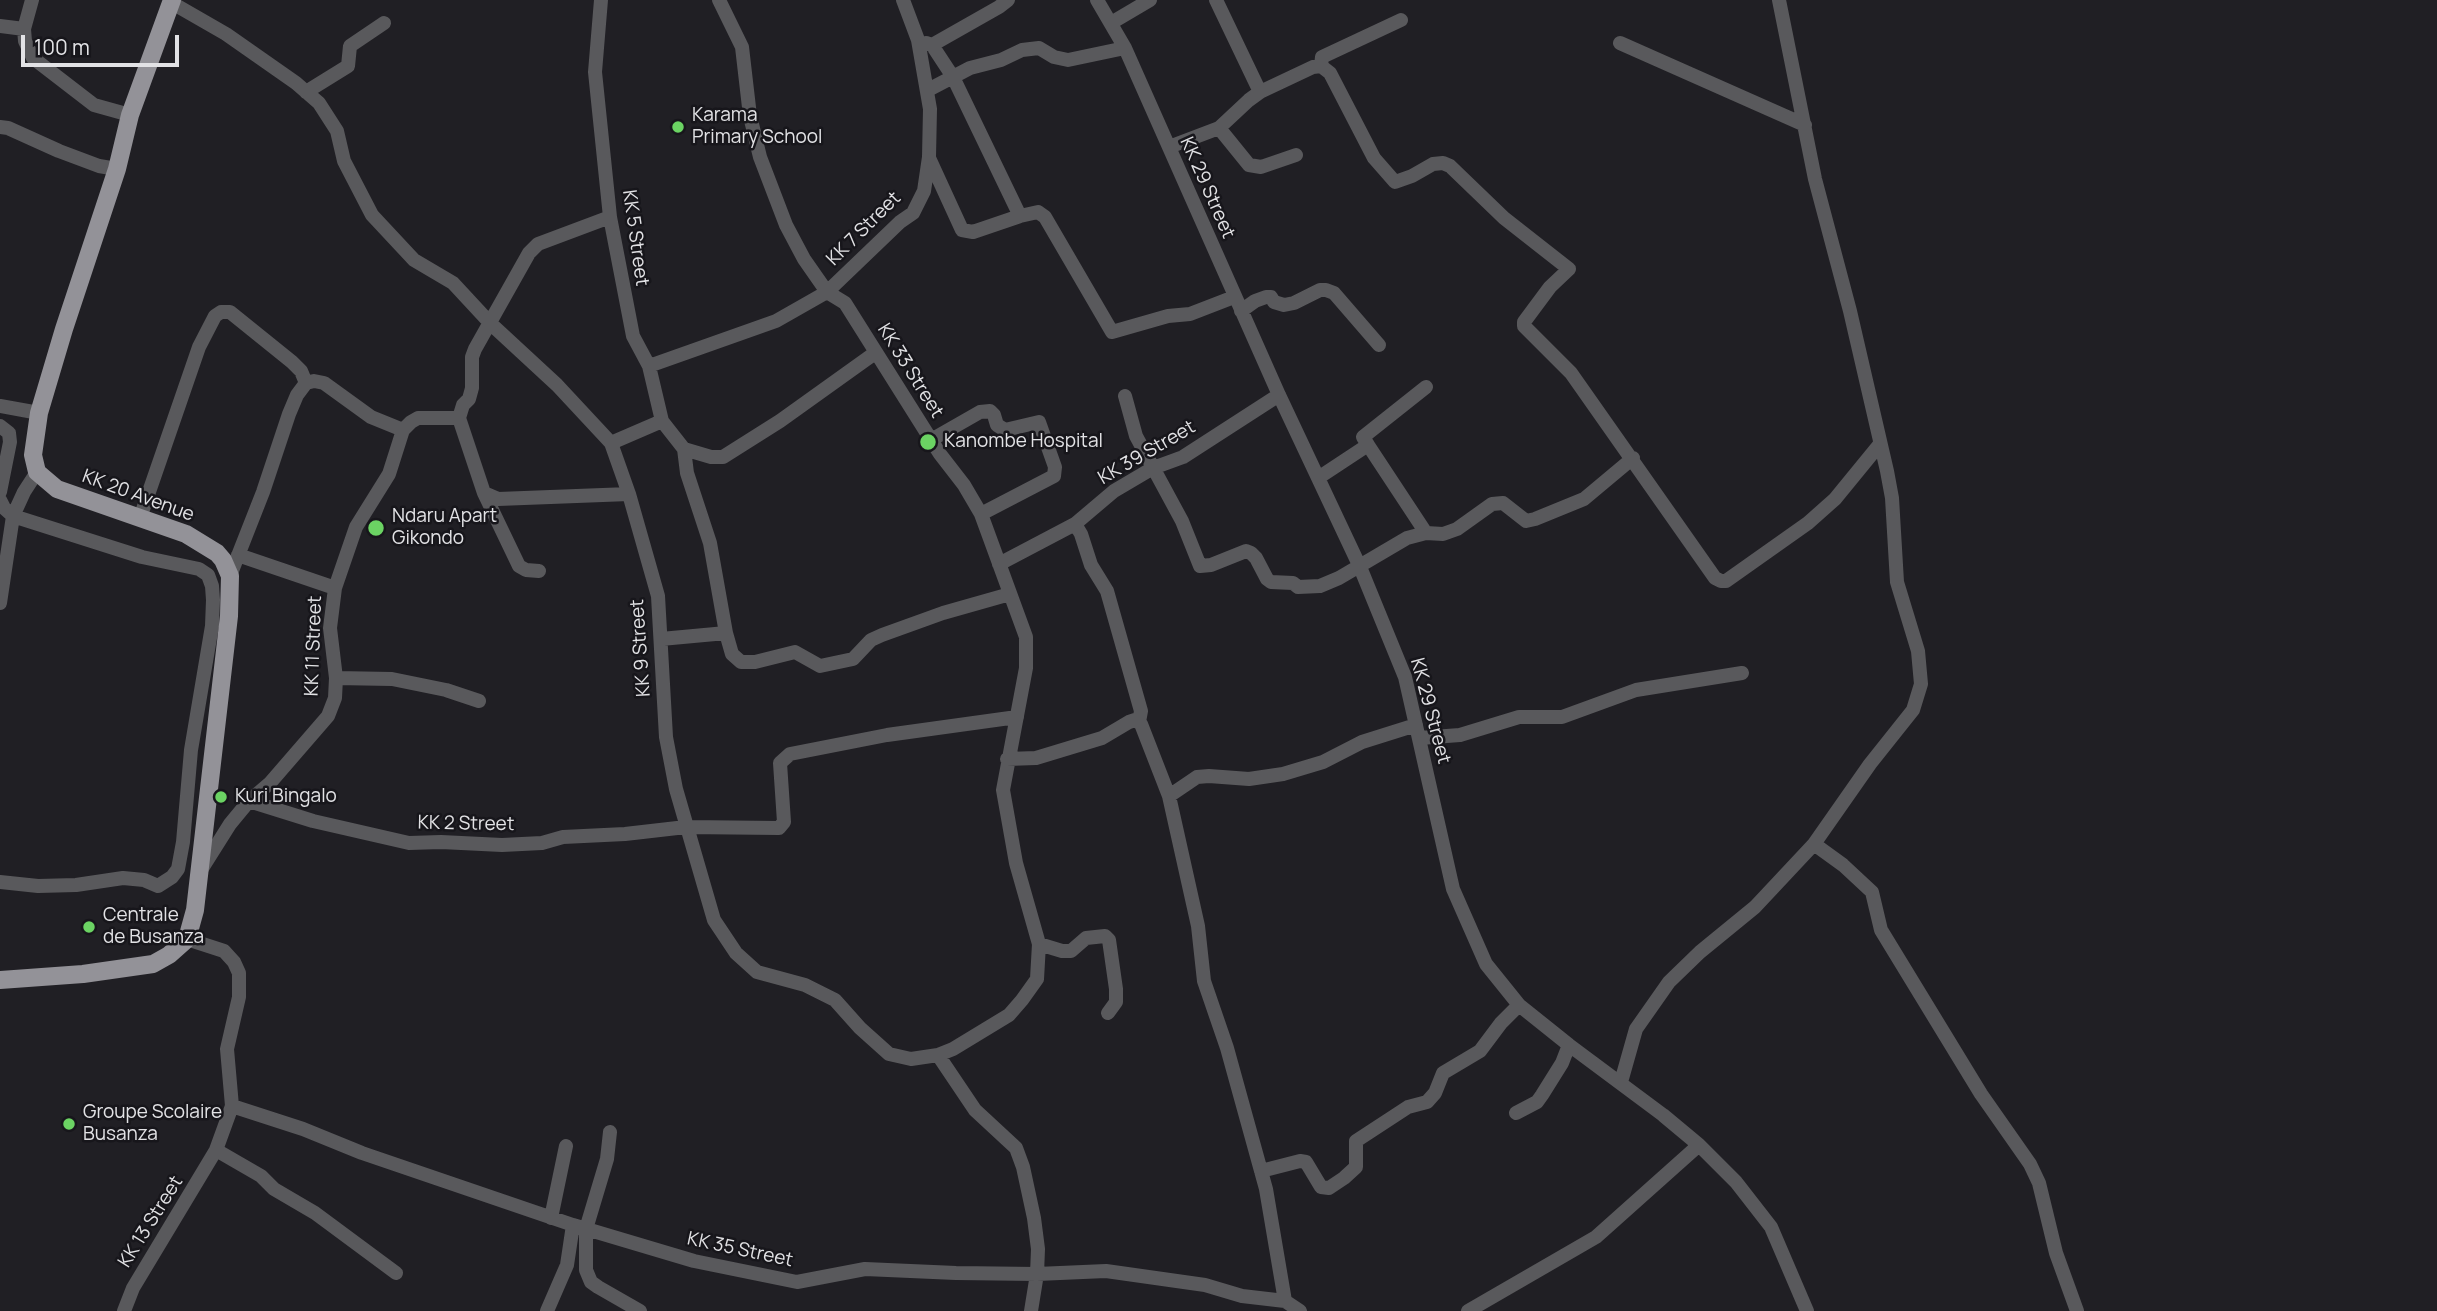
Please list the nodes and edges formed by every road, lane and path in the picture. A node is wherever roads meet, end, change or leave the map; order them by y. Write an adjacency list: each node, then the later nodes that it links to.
1 (32, 0): 15 (street)
2 (601, 0): 33 (street, KK 5 Street)
3 (719, 0): 34 (street, KK 33 Street)
4 (903, 0): 16 (street, KK 7 Street)
5 (1008, 0): 16 (street)
6 (1150, 0): 13 (street)
7 (1216, 0): 23 (street)
8 (1779, 0): 25 (street)
9 (172, 1): 22 (street, KK 9 Street); 24 (main road)
10 (1097, 1): 13 (street, KK 29 Street)
11 (1401, 20): 19 (street)
12 (384, 23): 22 (street)
13 (1111, 23): 18 (street, KK 29 Street)
14 (0, 26): 15 (street)
15 (24, 29): 24 (street)
16 (925, 42): 20 (street); 21 (street, KK 7 Street)
17 (1620, 43): 25 (street)
18 (1125, 48): 20 (street); 28 (street, KK 29 Street)
19 (1321, 66): 23 (street); 56 (street)
20 (953, 77): 21 (street); 32 (street)
21 (928, 90): 30 (street, KK 7 Street)
22 (306, 92): 37 (street, KK 9 Street)
23 (1261, 92): 27 (street)
24 (130, 115): 31 (main road)
25 (1805, 125): 53 (street)
26 (0, 127): 31 (street)
27 (1219, 128): 28 (street); 29 (street)
28 (1169, 147): 35 (street, KK 29 Street)
29 (1296, 155)
30 (929, 157): 32 (street); 34 (street, KK 7 Street)
31 (117, 169): 46 (main road)
32 (1020, 216): 35 (street)
33 (610, 217): 37 (street); 40 (street, KK 5 Street)
34 (827, 292): 39 (street, KK 33 Street); 40 (street, KK 7 Street)
35 (1234, 297): 36 (street, KK 29 Street)
36 (1241, 311): 38 (street); 43 (street, KK 29 Street)
37 (491, 324): 47 (street); 52 (street, KK 9 Street)
38 (1379, 345)
39 (875, 353): 51 (street, KK 33 Street); 55 (street)
40 (649, 366): 48 (street, KK 5 Street)
41 (306, 383): 50 (street); 66 (street); 69 (street)
42 (1426, 387): 54 (street)
43 (1279, 395): 57 (street, KK 39 Street); 59 (street, KK 29 Street)
44 (1125, 396): 57 (street)
45 (0, 407): 46 (street)
46 (39, 413): 58 (main road)
47 (459, 418): 50 (street); 61 (street)
48 (662, 421): 52 (street); 55 (street)
49 (0, 426): 60 (street)
50 (403, 430): 74 (street, KK 11 Street)
51 (931, 440): 64 (street, KK 33 Street); 64 (street)
52 (611, 443): 62 (street, KK 9 Street)
53 (1880, 444): 56 (street); 89 (street)
54 (1368, 445): 59 (street); 68 (street)
55 (684, 449): 77 (street)
56 (1633, 458): 68 (street)
57 (1153, 468): 67 (street, KK 39 Street); 71 (street)
58 (37, 472): 65 (street); 66 (main road, KK 20 Avenue)
59 (1318, 478): 71 (street, KK 29 Street)
60 (0, 492)
61 (484, 494): 62 (street); 72 (street)
62 (629, 494): 78 (street, KK 9 Street)
63 (0, 500): 65 (street)
64 (981, 514): 70 (street, KK 33 Street)
65 (13, 516): 76 (street); 91 (street)
66 (141, 518): 73 (main road, KK 20 Avenue)
67 (1076, 524): 70 (street, KK 39 Street); 83 (street)
68 (1426, 533): 71 (street)
69 (238, 555): 73 (street); 74 (street)
70 (999, 564): 75 (street, KK 33 Street)
71 (1360, 567): 84 (street, KK 29 Street)
72 (540, 571)
73 (230, 576): 90 (main road)
74 (335, 588): 80 (street, KK 11 Street)
75 (1010, 594): 77 (street); 82 (street, KK 33 Street)
76 (0, 603)
77 (726, 633): 78 (street)
78 (661, 639): 88 (street, KK 9 Street)
79 (1742, 673): 84 (street)
80 (336, 678): 81 (street); 87 (street, KK 11 Street)
81 (479, 701)
82 (1017, 717): 85 (street, KK 33 Street); 88 (street, KK 2 Street)
83 (1139, 722): 85 (street); 86 (street)
84 (1418, 732): 86 (street); 95 (street, KK 29 Street)
85 (1007, 759): 93 (street, KK 33 Street)
86 (1169, 796): 106 (street)
87 (249, 801): 88 (street, KK 2 Street); 90 (street, KK 11 Street)
88 (686, 827): 98 (street, KK 9 Street)
89 (1814, 844): 99 (street); 119 (street)
90 (200, 871): 92 (main road)
91 (0, 882)
92 (187, 939): 94 (main road); 100 (street, KK 13 Street)
93 (1039, 944): 96 (street); 98 (street, KK 33 Street)
94 (0, 980)
95 (1519, 1005): 97 (street, KK 29 Street); 106 (street)
96 (1108, 1013)
97 (1569, 1045): 99 (street, KK 29 Street); 101 (street)
98 (938, 1055): 110 (street)
99 (1621, 1082): 103 (street, KK 29 Street)
100 (232, 1106): 105 (street, KK 13 Street); 107 (street, KK 35 Street)
101 (1516, 1113)
102 (610, 1132): 108 (street)
103 (1699, 1145): 117 (street); 118 (street, KK 29 Street)
104 (566, 1146): 107 (street)
105 (216, 1150): 109 (street); 112 (street, KK 13 Street)
106 (1261, 1171): 111 (street)
107 (551, 1218): 108 (street, KK 35 Street)
108 (579, 1227): 110 (street, KK 35 Street); 113 (street); 114 (street)
109 (396, 1273)
110 (1037, 1274): 111 (street, KK 35 Street); 115 (street)
111 (1285, 1301): 116 (street, KK 35 Street)
112 (124, 1311)
113 (547, 1311)
114 (640, 1311)
115 (1031, 1311)
116 (1300, 1311)
117 (1468, 1311)
118 (1807, 1311)
119 (2077, 1311)

